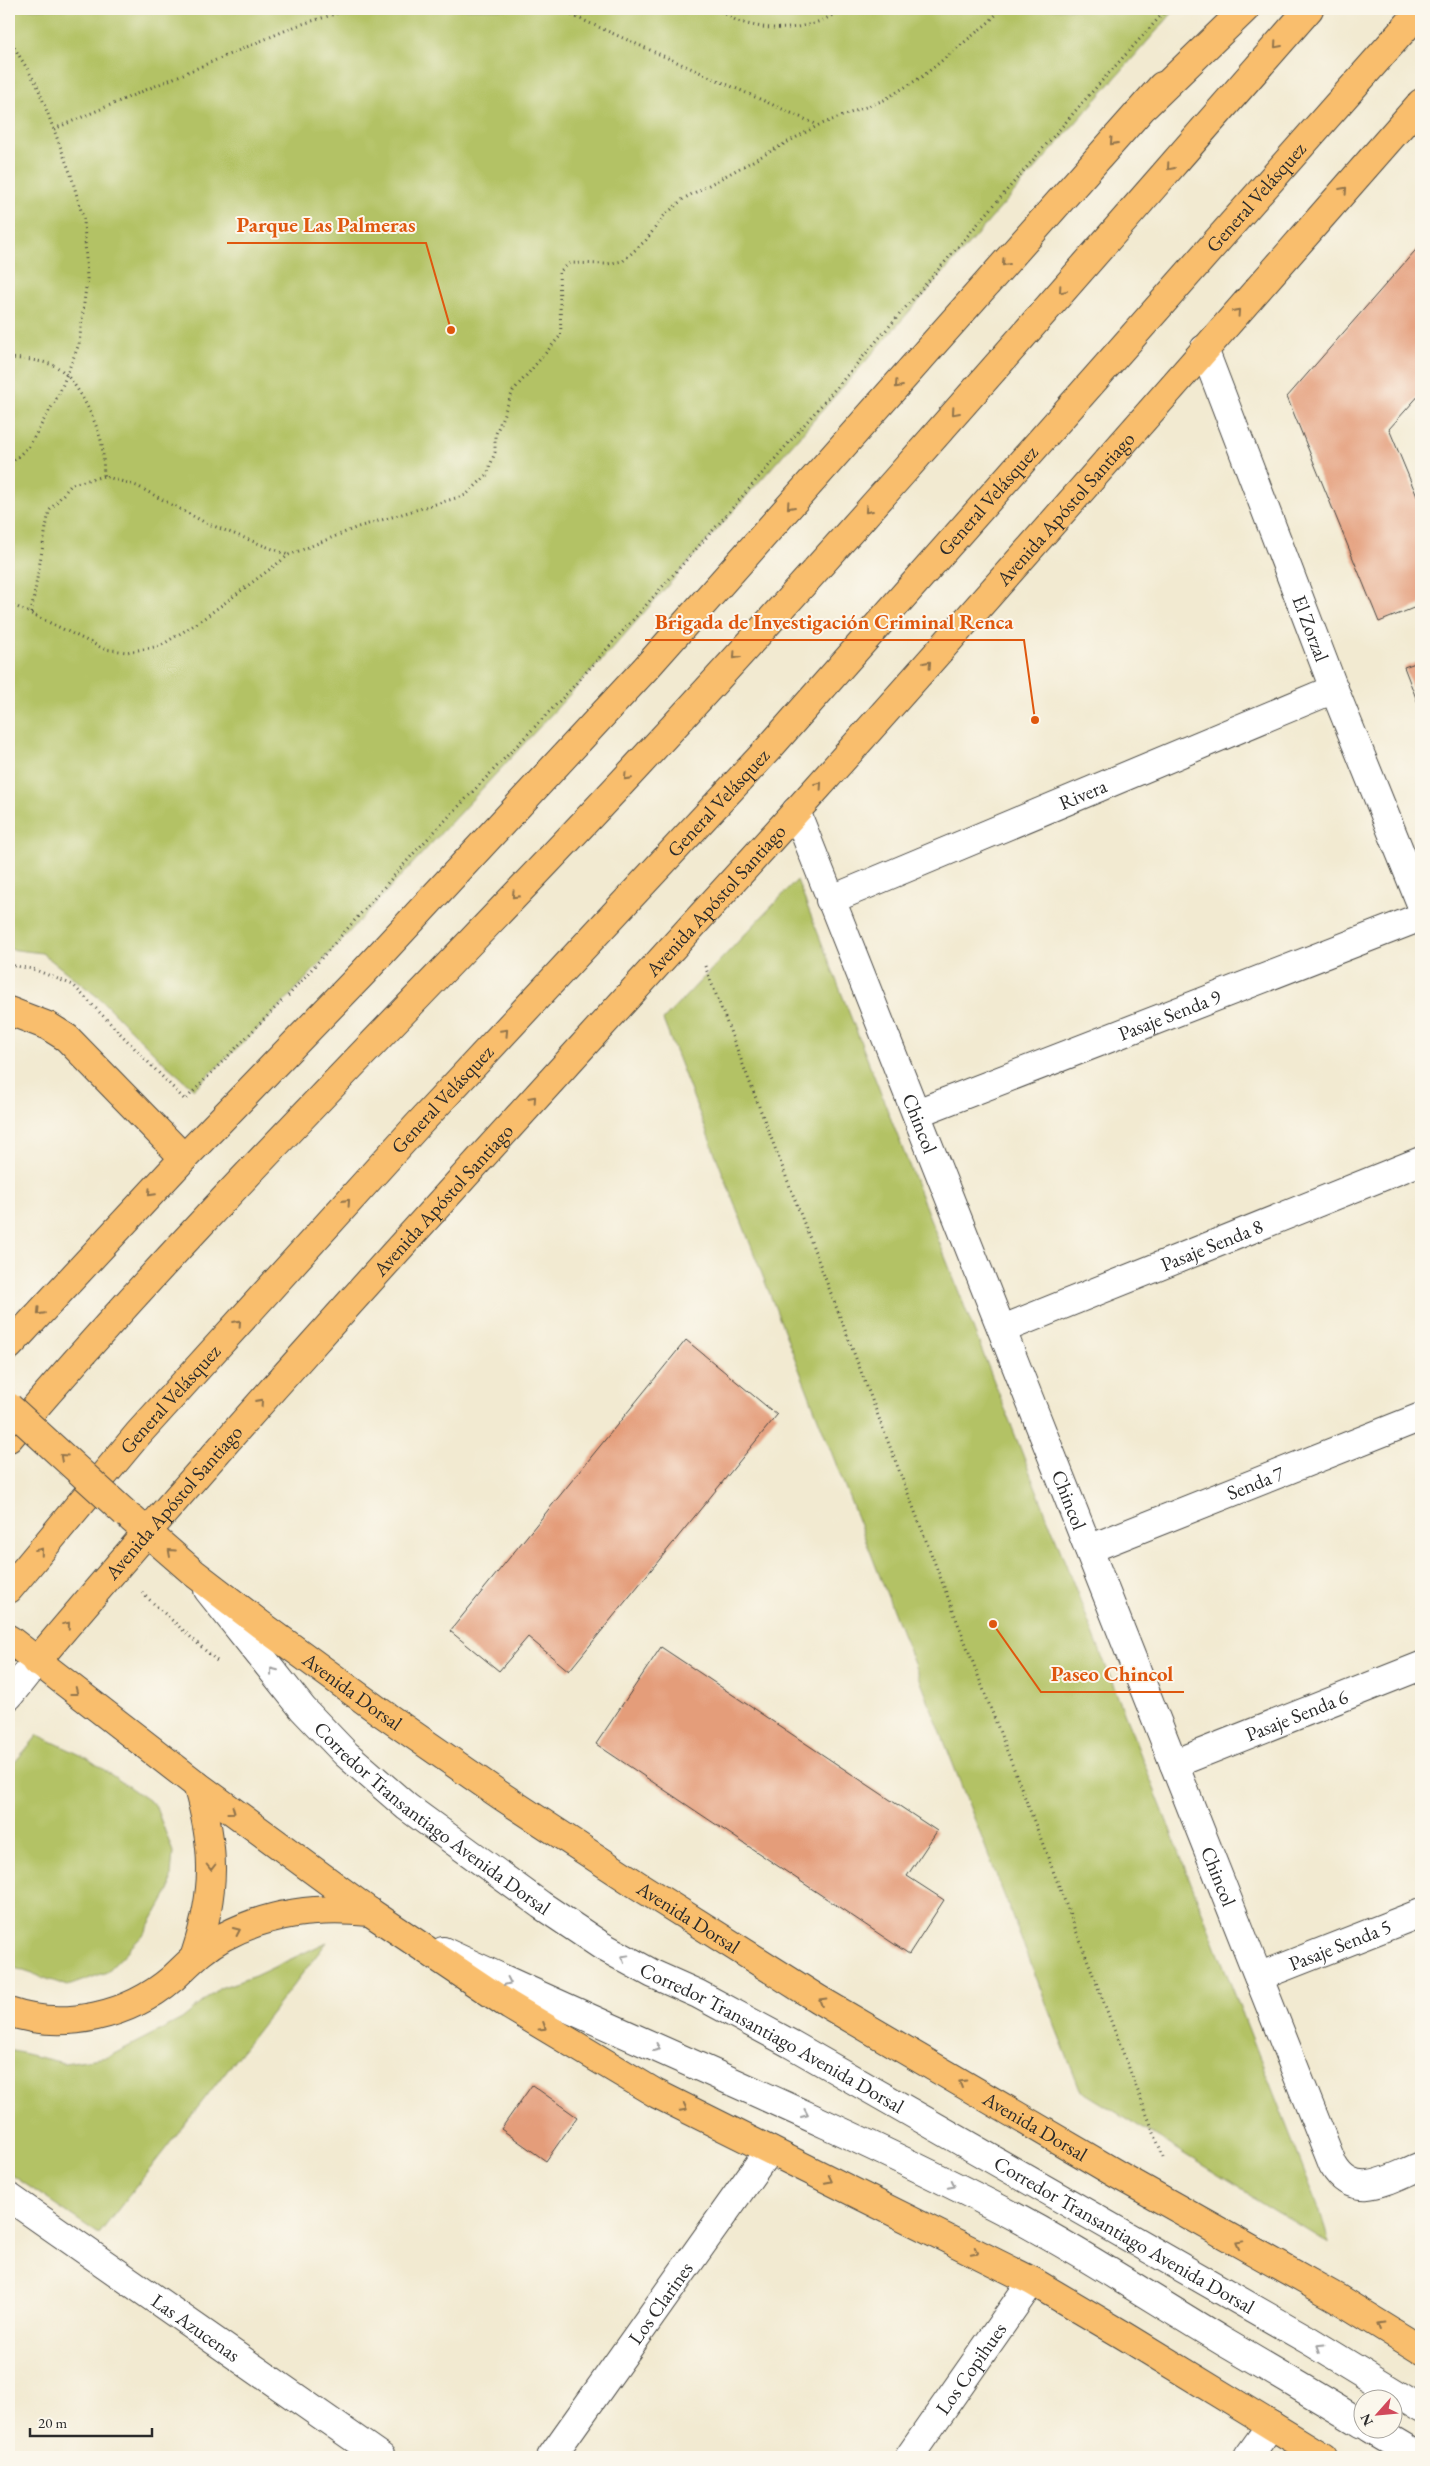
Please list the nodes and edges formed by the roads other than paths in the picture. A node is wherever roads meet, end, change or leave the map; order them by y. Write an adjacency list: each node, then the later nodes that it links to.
1 (1227, 9): 6 (main road)
2 (1245, 9): 6 (main road)
3 (1309, 9): 21 (main road, one-way to 21)
4 (1421, 10): 25 (main road, General Velásquez, one-way to 4)
5 (1421, 103): 7 (main road, Avenida Apóstol Santiago, one-way to 5)
6 (1146, 105): 15 (main road, one-way to 15)
7 (1204, 349): 8 (street, El Zorzal); 9 (main road, Avenida Apóstol Santiago, one-way to 7)
8 (1334, 690): 10 (street, Rivera); 11 (street, El Zorzal)
9 (796, 811): 10 (street, Chincol); 22 (main road, Avenida Apóstol Santiago, one-way to 9)
10 (830, 900): 14 (street, Chincol)
11 (1421, 904)
12 (1421, 916): 14 (street, Pasaje Senda 9)
13 (9, 1011): 15 (main road)
14 (917, 1113): 17 (street, Chincol)
15 (184, 1158): 18 (main road, one-way to 18)
16 (1421, 1161): 17 (street, Pasaje Senda 8)
17 (1003, 1329): 23 (street, Chincol)
18 (9, 1346)
19 (9, 1407): 22 (main road, Avenida Dorsal, one-way to 19, bridge)
20 (1421, 1417): 23 (street, Senda 7)
21 (9, 1438)
22 (147, 1531): 24 (main road, Avenida Dorsal, one-way to 22); 27 (main road, Avenida Apóstol Santiago, one-way to 22)
23 (1089, 1549): 30 (street, Chincol)
24 (194, 1573): 42 (main road, Avenida Dorsal, one-way to 24); 43 (street, Corredor Transantiago Avenida Dorsal, one-way to 24)
25 (9, 1589)
26 (11, 1640): 27 (main road)
27 (36, 1662): 29 (street, Avenida Apóstol Santiago); 31 (main road, one-way to 31)
28 (1421, 1666): 30 (street, Pasaje Senda 6)
29 (9, 1696)
30 (1174, 1764): 36 (street, Chincol)
31 (197, 1785): 32 (main road, one-way to 32); 35 (main road, one-way to 35)
32 (370, 1912): 34 (main road); 35 (main road, one-way to 32)
33 (1421, 1913): 36 (street, Pasaje Senda 5)
34 (401, 1932): 38 (main road, one-way to 38); 44 (street, Corredor Transantiago Avenida Dorsal, one-way to 44)
35 (195, 1955): 37 (main road)
36 (1258, 1977): 39 (street, Chincol)
37 (9, 2012)
38 (769, 2150): 41 (main road, one-way to 41); 48 (street, Los Clarines)
39 (1421, 2166)
40 (9, 2197): 47 (street, Las Azucenas)
41 (1032, 2282): 45 (main road); 49 (street, Los Copihues)
42 (1421, 2350)
43 (1421, 2409)
44 (1352, 2418)
45 (1271, 2425): 50 (street); 51 (main road)
46 (1387, 2438): 52 (street)
47 (381, 2457)
48 (551, 2457)
49 (909, 2457)
50 (1248, 2457)
51 (1323, 2457)
52 (1418, 2457)

